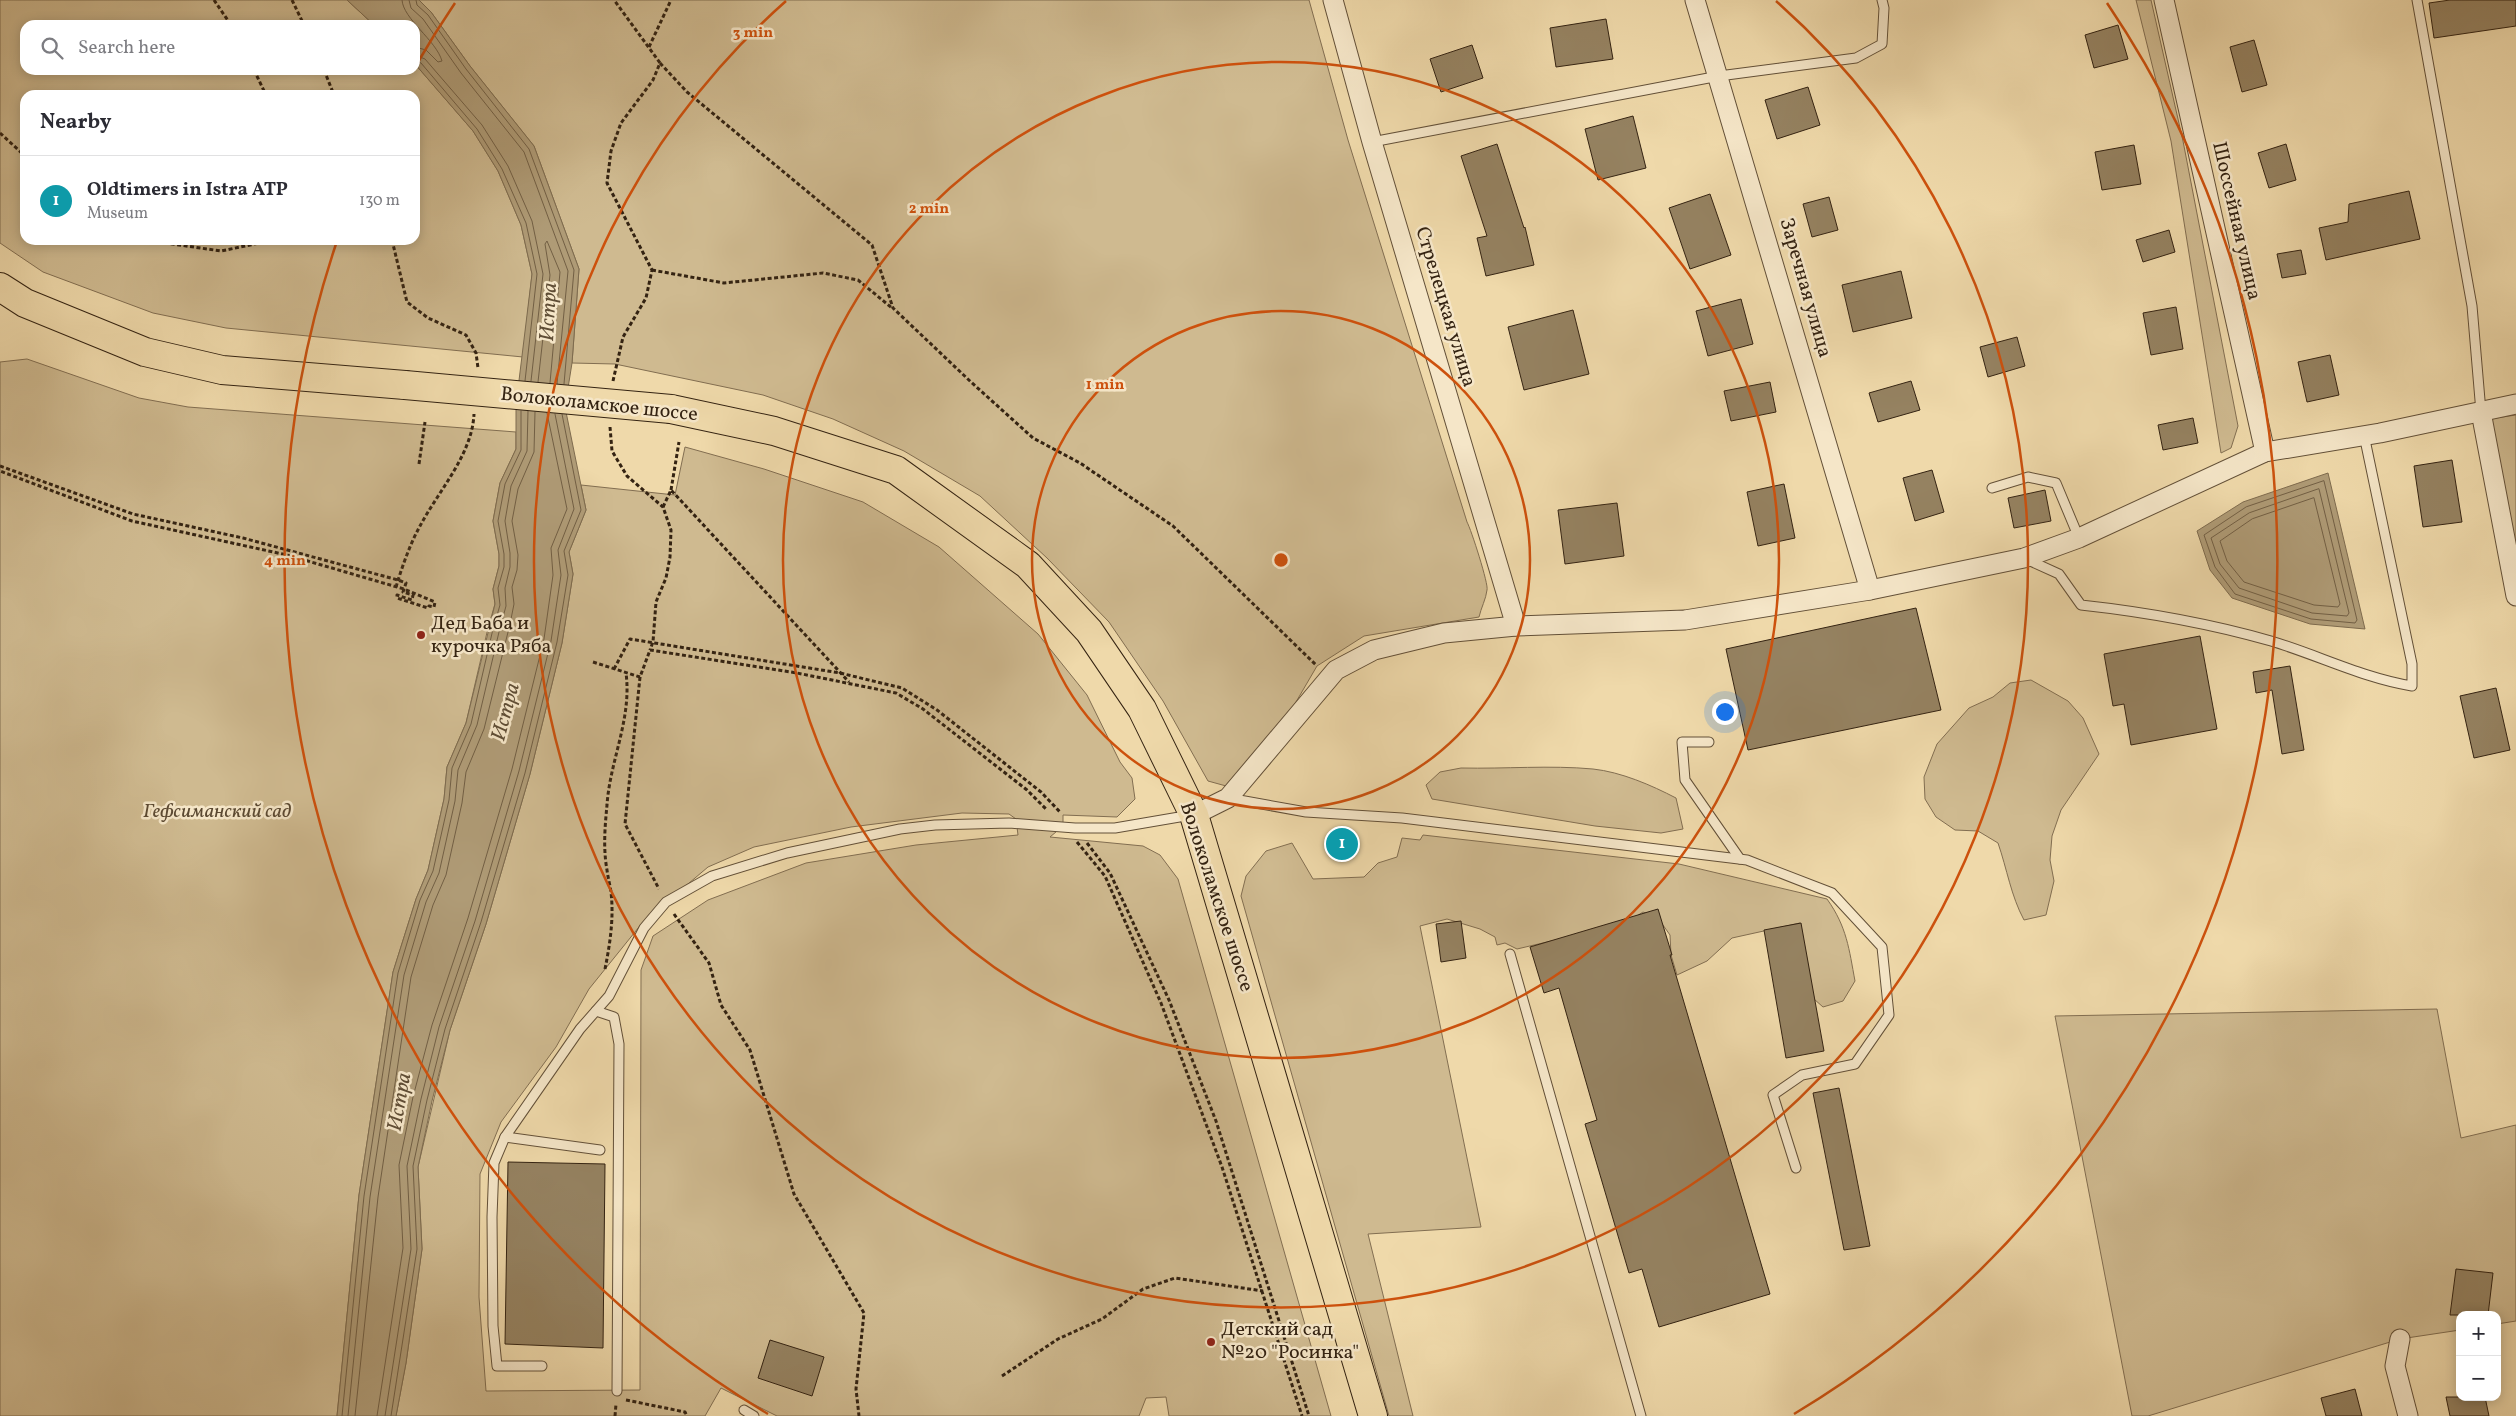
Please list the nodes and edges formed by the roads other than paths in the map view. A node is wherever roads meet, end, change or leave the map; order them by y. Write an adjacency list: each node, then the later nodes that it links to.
1 (1333, 0): 7 (street, Стрелецкая улица)
2 (1695, 0): 6 (street, Заречная улица)
3 (1882, 0): 6 (lane)
4 (2164, 0): 12 (street, Шоссейная улица)
5 (2416, 0): 10 (lane)
6 (1719, 76): 7 (lane); 16 (street, Заречная улица)
7 (1372, 142): 18 (street, Стрелецкая улица)
8 (0, 287): 21 (main road, Волоколамское шоссе, bridge)
9 (2516, 404): 10 (street)
10 (2481, 412): 11 (street); 17 (street)
11 (2364, 436): 12 (street); 15 (lane)
12 (2264, 452): 14 (street)
13 (1992, 488): 14 (lane)
14 (2079, 538): 15 (street)
15 (2024, 558): 16 (street)
16 (1870, 590): 18 (street)
17 (2516, 596)
18 (1516, 626): 20 (street)
19 (1709, 742): 22 (lane)
20 (1228, 798): 21 (street); 22 (lane)
21 (1194, 814): 24 (lane); 33 (main road, Волоколамское шоссе)
22 (1740, 859): 27 (lane)
23 (1510, 954): 34 (lane)
24 (596, 1011): 25 (lane); 30 (lane)
25 (505, 1137): 26 (lane); 29 (lane)
26 (600, 1150)
27 (1796, 1168)
28 (2400, 1339): 35 (street)
29 (542, 1366)
30 (617, 1391)
31 (744, 1410): 32 (lane)
32 (754, 1416)
33 (1373, 1416)
34 (1640, 1416)
35 (2408, 1416)

